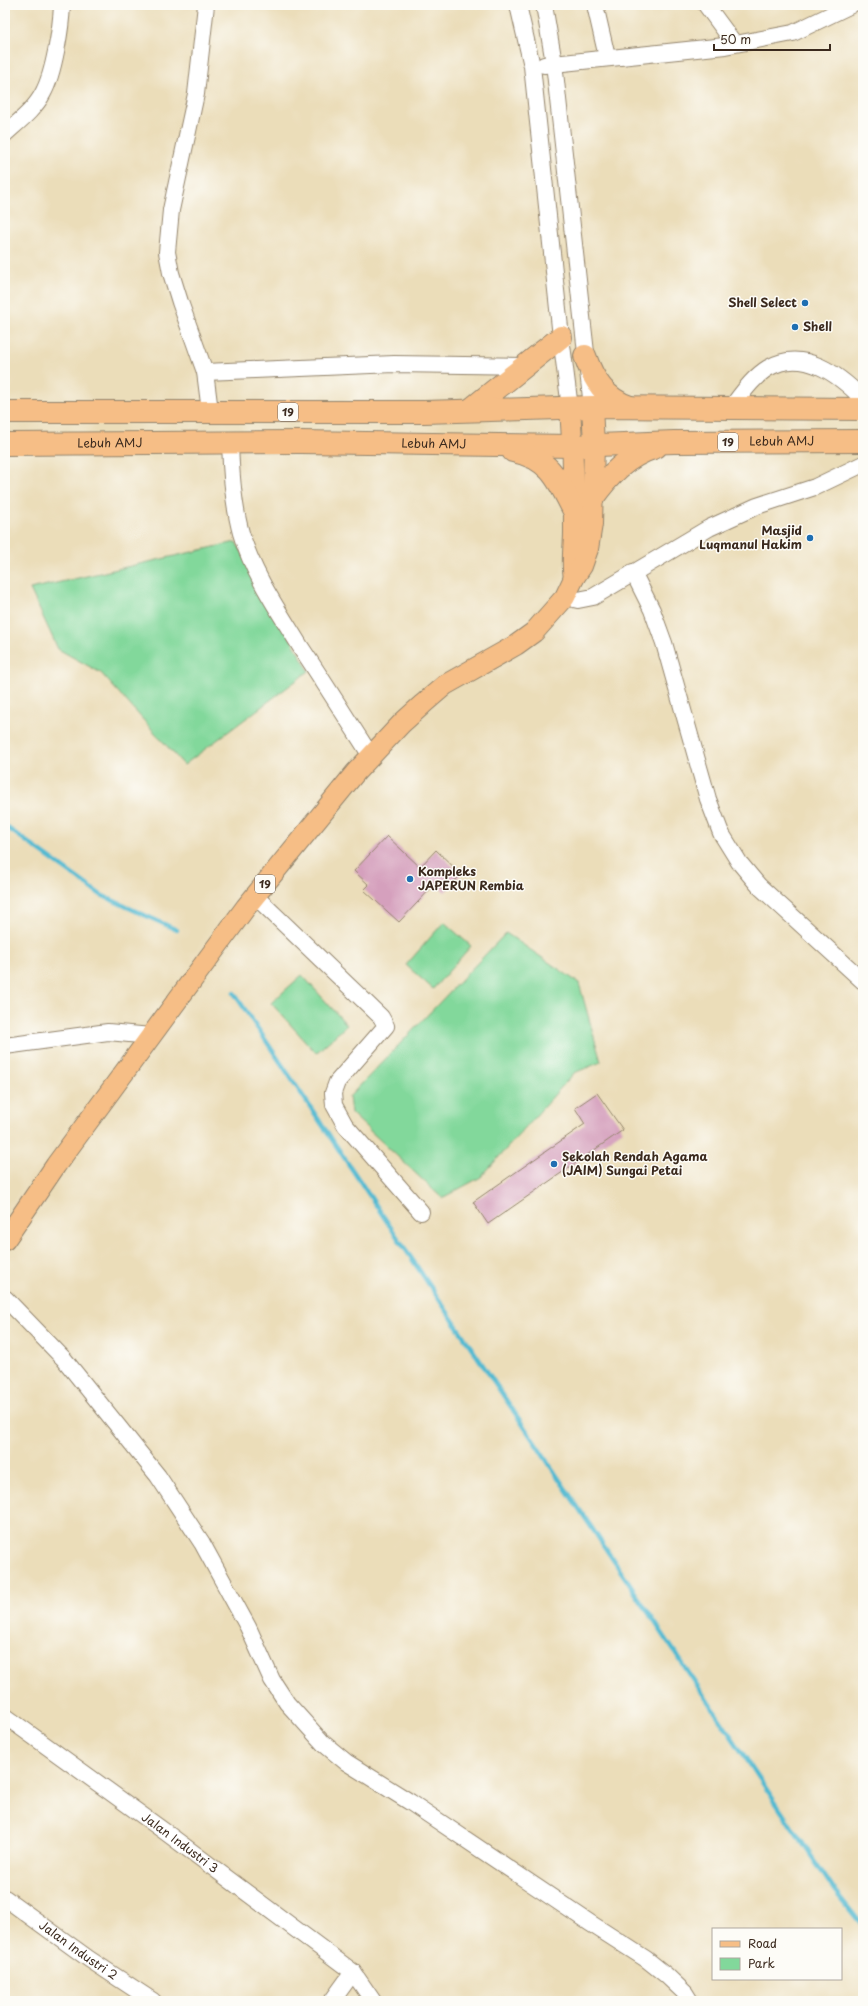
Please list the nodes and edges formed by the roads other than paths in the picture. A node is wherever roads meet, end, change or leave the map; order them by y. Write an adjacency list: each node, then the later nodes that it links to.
1 (62, 5): 12 (street)
2 (206, 5): 16 (street)
3 (518, 5): 11 (street)
4 (544, 5): 10 (street)
5 (595, 5): 9 (street)
6 (706, 5): 8 (street)
7 (843, 7): 8 (street)
8 (734, 43): 9 (street)
9 (607, 57): 10 (street)
10 (554, 63): 11 (street); 14 (street)
11 (532, 66): 13 (street)
12 (5, 134)
13 (560, 337): 15 (highway); 18 (street)
14 (585, 356): 19 (street); 20 (highway)
15 (524, 366): 16 (street); 23 (highway)
16 (205, 372): 25 (street)
17 (863, 399): 21 (street)
18 (570, 408): 19 (highway, 19); 23 (highway, 19); 31 (main road, 19)
19 (592, 408): 20 (highway, 19); 31 (main road, 19)
20 (637, 408): 21 (highway, 19)
21 (730, 409): 22 (highway, 19)
22 (863, 409)
23 (470, 410): 25 (highway, 19)
24 (5, 412): 25 (highway, 19)
25 (210, 412)
26 (863, 441): 27 (highway, Lebuh AMJ / 19)
27 (674, 442): 31 (highway, Lebuh AMJ / 19); 33 (highway)
28 (230, 443): 29 (highway, Lebuh AMJ / 19); 30 (highway, Lebuh AMJ / 19); 38 (street)
29 (5, 444)
30 (483, 445): 31 (highway, Lebuh AMJ / 19); 34 (highway)
31 (584, 445): 33 (main road, 19); 34 (main road, 19)
32 (863, 464): 35 (street)
33 (592, 499): 36 (main road, 19)
34 (573, 510): 36 (main road, 19)
35 (634, 572): 37 (street); 40 (street)
36 (574, 578): 37 (main road, 19)
37 (565, 597): 38 (main road, 19)
38 (371, 756): 39 (main road, 19)
39 (255, 896): 41 (main road, 19); 43 (street)
40 (863, 981)
41 (151, 1036): 42 (street); 44 (main road, 19)
42 (5, 1046)
43 (422, 1212)
44 (5, 1240)
45 (5, 1298): 52 (street)
46 (5, 1716): 48 (street, Jalan Industri 3)
47 (5, 1898): 49 (street, Jalan Industri 2)
48 (353, 1972): 50 (street); 51 (street, Jalan Industri 3)
49 (152, 2001)
50 (332, 2001)
51 (373, 2001)
52 (690, 2001)

